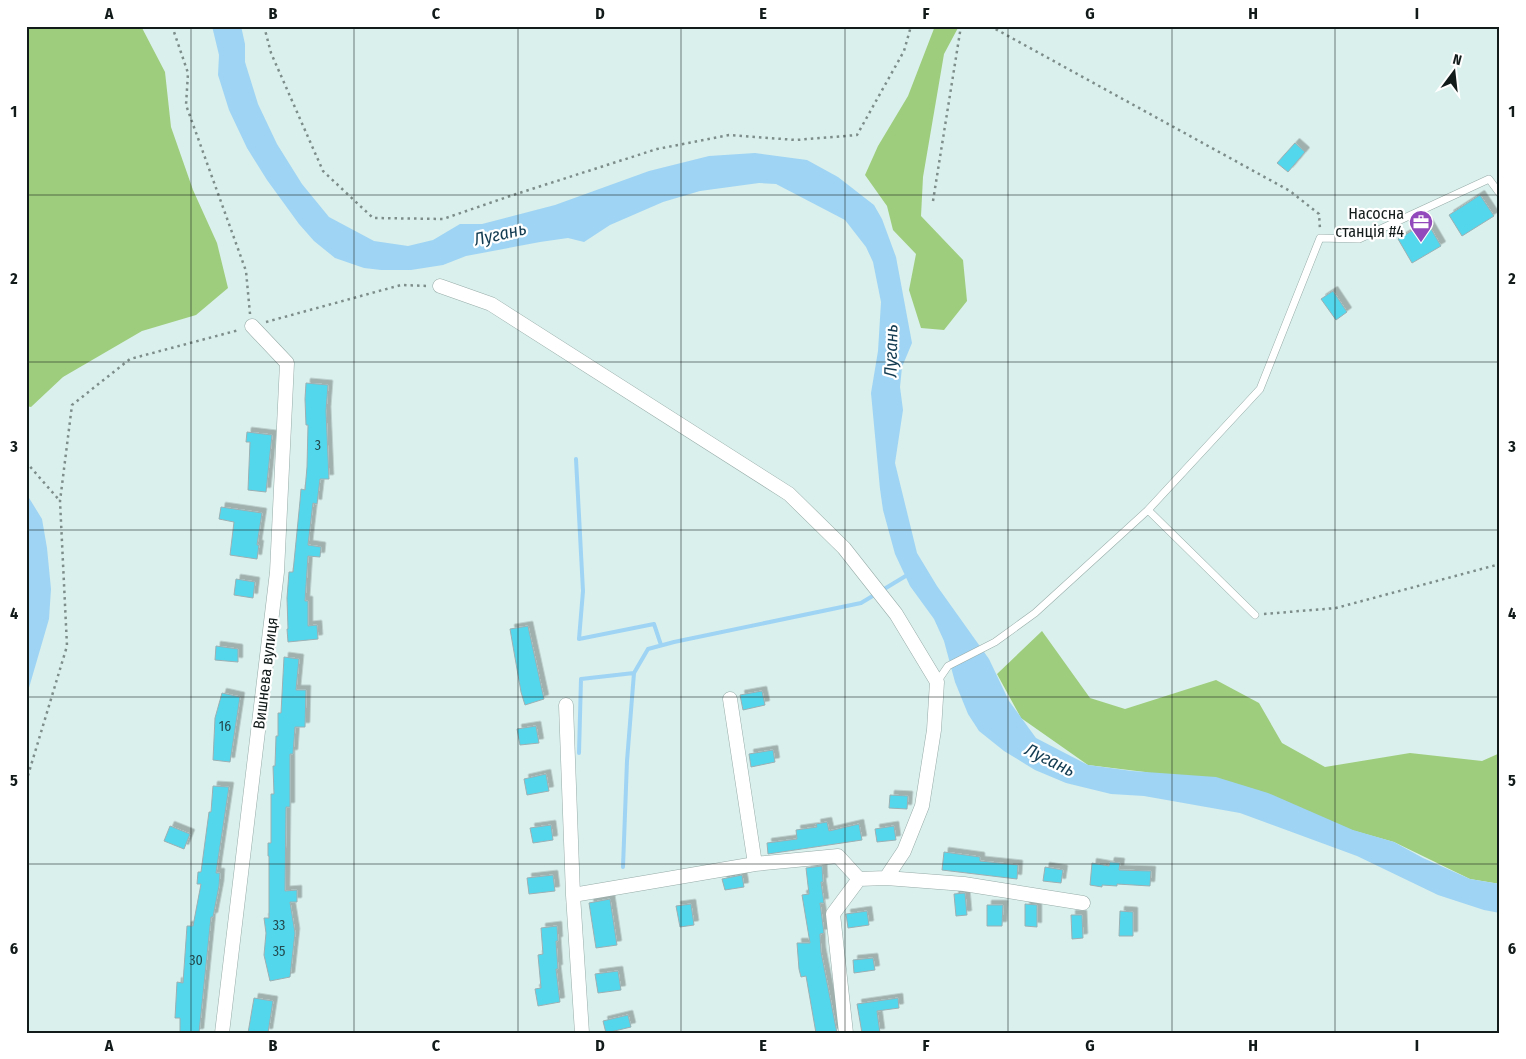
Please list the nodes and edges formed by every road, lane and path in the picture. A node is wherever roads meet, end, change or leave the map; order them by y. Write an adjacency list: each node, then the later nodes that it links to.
1 (172, 26): 10 (path)
2 (264, 26): 3 (path)
3 (911, 26)
4 (961, 26): 7 (path)
5 (990, 26): 8 (path)
6 (1500, 194): 8 (lane)
7 (933, 200)
8 (1320, 238): 13 (lane)
9 (440, 286): 10 (path); 16 (street)
10 (252, 326): 12 (path); 25 (street, Вишнева вулиця)
11 (26, 462): 12 (path)
12 (60, 501): 19 (path)
13 (1148, 510): 15 (lane); 16 (lane)
14 (1500, 564): 15 (path)
15 (1255, 615)
16 (937, 682): 21 (street)
17 (730, 700): 20 (street)
18 (566, 705): 23 (street)
19 (26, 782)
20 (754, 864): 22 (street); 23 (street)
21 (886, 878): 22 (street); 24 (street)
22 (859, 879): 27 (street)
23 (573, 895): 26 (street)
24 (1083, 903)
25 (222, 1033)
26 (582, 1033)
27 (846, 1033)

